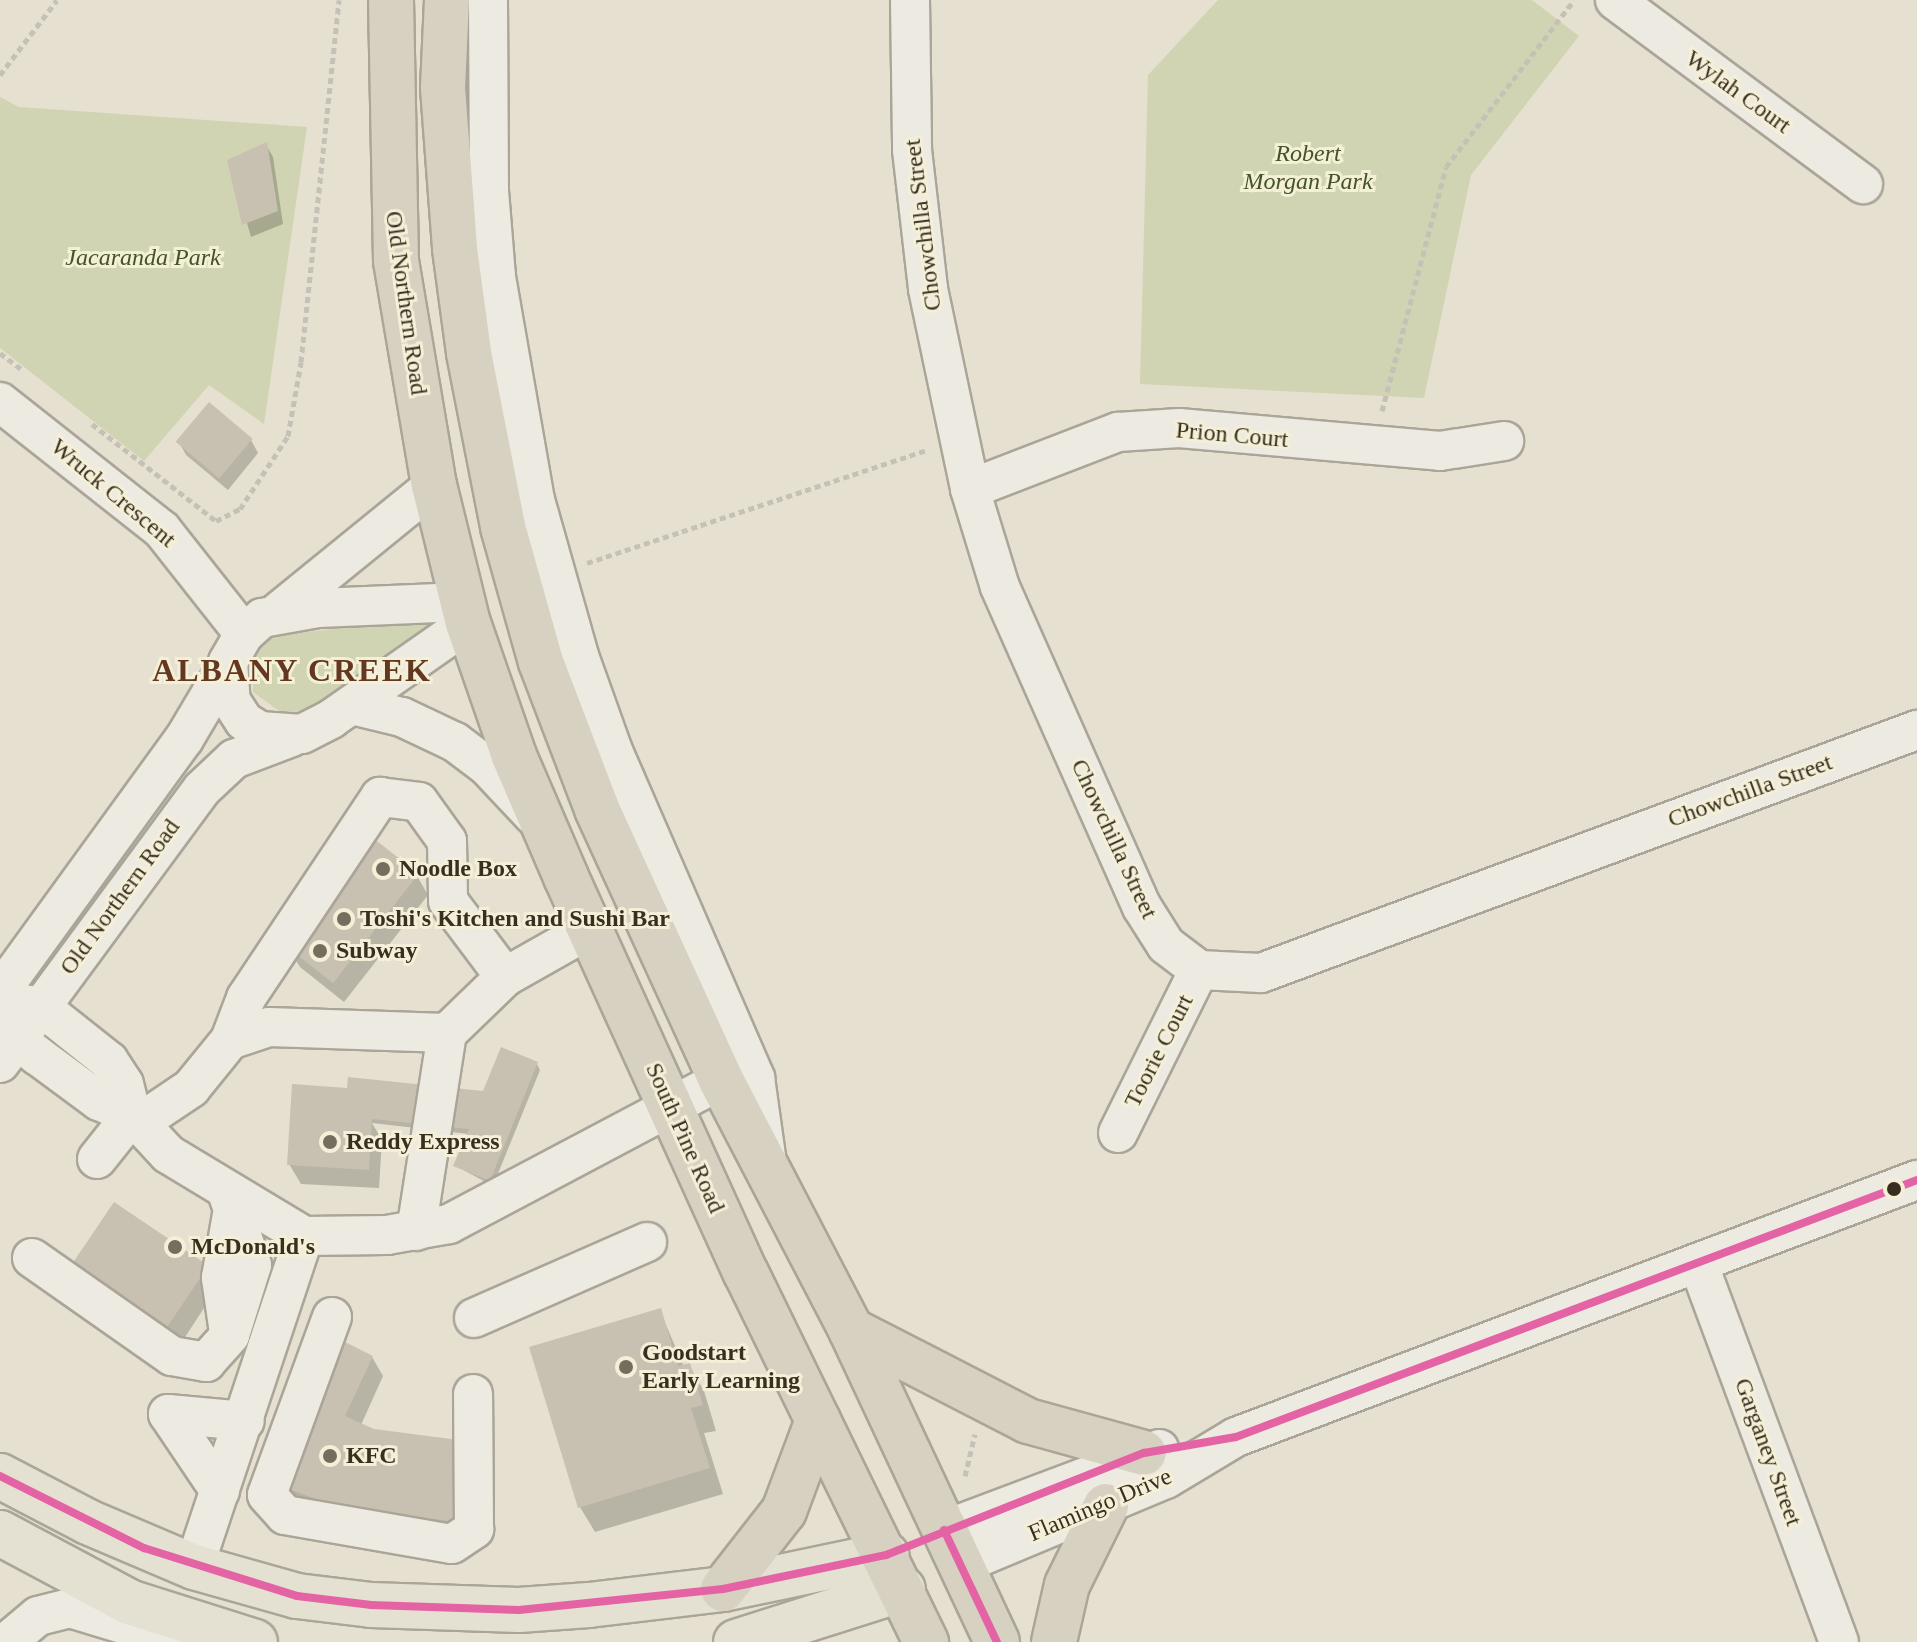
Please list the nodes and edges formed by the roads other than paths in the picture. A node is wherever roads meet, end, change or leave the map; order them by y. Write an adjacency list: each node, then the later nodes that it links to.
1 (391, 0): 9 (highway, Old Northern Road)
2 (447, 0): 11 (highway)
3 (488, 0): 11 (street)
4 (910, 0): 10 (street, Chowchilla Street)
5 (1615, 0): 6 (street, Wylah Court)
6 (1863, 184)
7 (0, 402): 14 (street, Wruck Crescent)
8 (1504, 441): 10 (street, Prion Court)
9 (434, 485): 12 (street, Old Northern Road); 13 (highway, Old Northern Road)
10 (970, 489): 21 (street, Chowchilla Street)
11 (538, 584): 13 (highway); 29 (highway); 34 (street)
12 (275, 613): 13 (street); 14 (street, Old Northern Road)
13 (465, 613): 16 (street, Old Northern Road); 19 (highway, South Pine Road)
14 (244, 634): 15 (street, Old Northern Road)
15 (226, 668): 18 (street); 23 (street, Old Northern Road)
16 (352, 705): 18 (street, Old Northern Road); 19 (street)
17 (1917, 730): 21 (street, Chowchilla Street)
18 (302, 734): 25 (street, Old Northern Road)
19 (542, 824): 20 (highway, South Pine Road)
20 (590, 929): 22 (street); 30 (highway, South Pine Road)
21 (1199, 970): 32 (street, Toorie Court)
22 (505, 977): 26 (street); 28 (street)
23 (0, 992)
24 (0, 1000): 25 (street)
25 (41, 1007): 27 (street, Old Northern Road); 31 (street)
26 (447, 1033): 28 (street); 37 (street)
27 (6, 1037): 31 (street)
28 (230, 1040): 31 (street)
29 (721, 1080): 30 (street); 34 (highway)
30 (671, 1106): 37 (street); 46 (highway, South Pine Road)
31 (136, 1119): 33 (street); 36 (street)
32 (1118, 1133)
33 (97, 1159)
34 (769, 1177): 44 (highway)
35 (1917, 1180): 41 (street, Flamingo Drive)
36 (230, 1205): 38 (street); 40 (street)
37 (416, 1231): 38 (street)
38 (304, 1236): 47 (street)
39 (647, 1242): 43 (street)
40 (32, 1258)
41 (1698, 1263): 48 (street, Flamingo Drive); 65 (street, Garganey Street)
42 (332, 1317): 45 (street)
43 (474, 1318)
44 (851, 1330): 49 (highway); 54 (highway)
45 (473, 1394)
46 (818, 1420): 56 (highway, South Pine Road); 57 (highway)
47 (245, 1421): 51 (street); 51 (street)
48 (1236, 1437): 49 (street, Flamingo Drive); 52 (street, Flamingo Drive)
49 (1144, 1453): 54 (street, Flamingo Drive)
50 (0, 1476): 55 (main road)
51 (220, 1491): 55 (street)
52 (1106, 1506): 54 (street, Flamingo Drive); 64 (highway)
53 (0, 1533): 60 (main road)
54 (952, 1548): 56 (highway); 63 (highway)
55 (194, 1567): 57 (main road)
56 (895, 1572): 57 (main road); 61 (main road); 62 (highway, South Pine Road)
57 (723, 1589)
58 (7, 1642): 59 (street)
59 (182, 1642)
60 (255, 1642)
61 (736, 1642)
62 (926, 1642)
63 (997, 1642)
64 (1054, 1642)
65 (1839, 1642)

